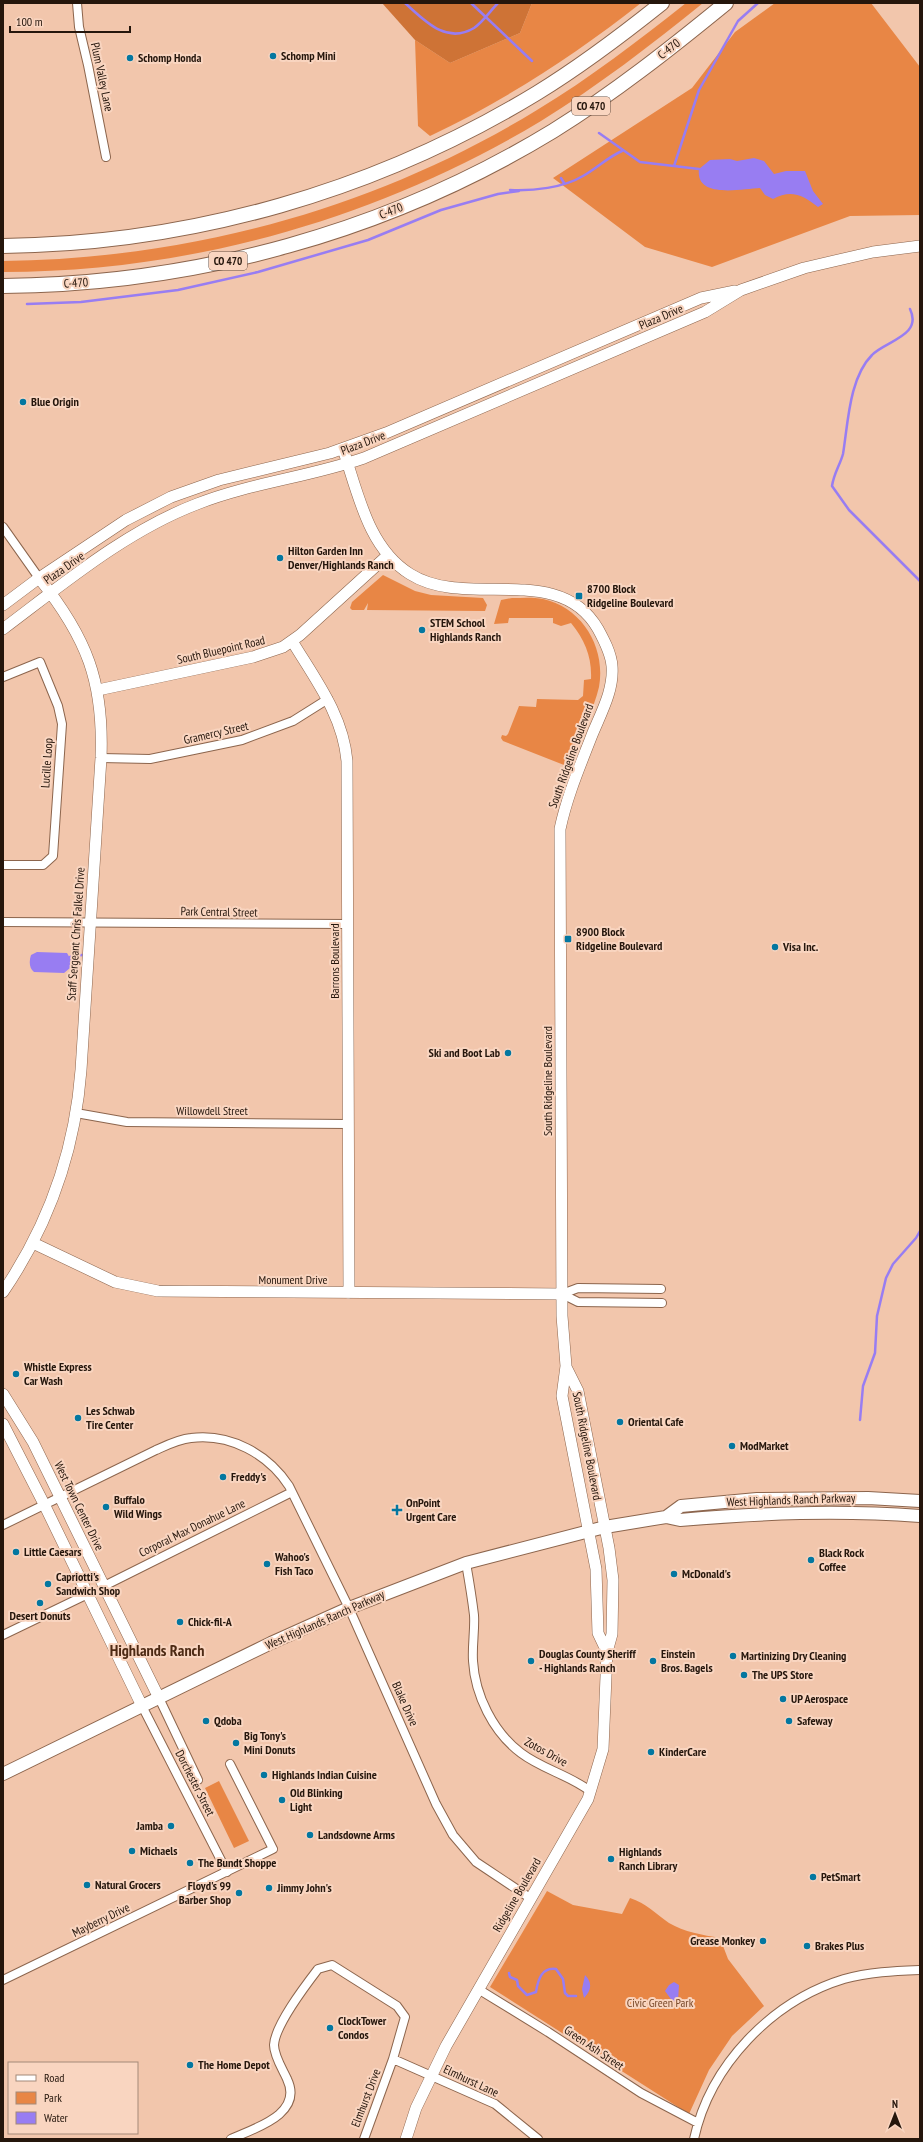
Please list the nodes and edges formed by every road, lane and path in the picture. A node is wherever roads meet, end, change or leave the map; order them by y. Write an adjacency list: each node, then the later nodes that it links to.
1 (77, 3): 4 (street, Plum Valley Lane)
2 (662, 3): 6 (highway)
3 (726, 3): 9 (highway, C-470 / CO 470)
4 (106, 157)
5 (3, 240): 6 (highway)
6 (105, 240): 7 (highway)
7 (3, 246)
8 (920, 246): 10 (street, Plaza Drive)
9 (3, 286)
10 (741, 290): 11 (street, Plaza Drive); 12 (street, Plaza Drive)
11 (618, 334): 12 (street); 13 (street, Plaza Drive)
12 (565, 372): 14 (street, Plaza Drive)
13 (343, 449): 14 (street, South Ridgeline Boulevard); 17 (street, Plaza Drive)
14 (348, 463): 16 (street, South Ridgeline Boulevard); 18 (street, Plaza Drive)
15 (3, 527): 17 (street)
16 (388, 555): 21 (street, South Bluepoint Road); 36 (street, South Ridgeline Boulevard)
17 (39, 578): 18 (street, Staff Sergeant Chris Falkel Drive); 19 (street, Plaza Drive)
18 (51, 593): 20 (street, Plaza Drive); 23 (street, Staff Sergeant Chris Falkel Drive)
19 (3, 605)
20 (3, 629)
21 (292, 641): 23 (street, South Bluepoint Road); 24 (street, Barrons Boulevard)
22 (3, 677): 26 (street, Lucille Loop)
23 (98, 690): 25 (street, Staff Sergeant Chris Falkel Drive)
24 (328, 699): 25 (street, Gramercy Street); 29 (street, Barrons Boulevard)
25 (101, 758): 28 (street, Staff Sergeant Chris Falkel Drive)
26 (3, 865)
27 (3, 922): 28 (street, Park Central Street)
28 (90, 923): 29 (street, Park Central Street); 30 (street, Staff Sergeant Chris Falkel Drive)
29 (348, 924): 31 (street, Barrons Boulevard)
30 (76, 1113): 31 (street, Willowdell Street); 32 (street, Staff Sergeant Chris Falkel Drive)
31 (348, 1124): 35 (street, Barrons Boulevard)
32 (33, 1243): 34 (street, Staff Sergeant Chris Falkel Drive); 35 (street, Monument Drive)
33 (661, 1289): 36 (street, Monument Drive)
34 (3, 1292)
35 (349, 1293): 36 (street, Monument Drive)
36 (562, 1294): 37 (street, Monument Drive); 38 (street, South Ridgeline Boulevard)
37 (662, 1303)
38 (566, 1366): 48 (street, South Ridgeline Boulevard); 49 (street, South Ridgeline Boulevard)
39 (3, 1394): 42 (street, West Town Center Drive)
40 (3, 1424): 44 (street)
41 (292, 1492): 42 (street, Blake Drive); 51 (street, Corporal Max Donahue Lane); 53 (street, Blake Drive)
42 (60, 1496): 44 (street, Blake Drive); 51 (street, West Town Center Drive)
43 (920, 1502): 46 (main road, West Highlands Ranch Parkway)
44 (44, 1504): 47 (street, Blake Drive); 52 (street)
45 (920, 1516): 46 (main road, West Highlands Ranch Parkway)
46 (666, 1517): 48 (main road, West Highlands Ranch Parkway)
47 (3, 1525)
48 (605, 1527): 49 (main road, West Highlands Ranch Parkway); 55 (street, Ridgeline Boulevard)
49 (590, 1531): 50 (main road, West Highlands Ranch Parkway); 55 (street, Ridgeline Boulevard)
50 (466, 1563): 53 (main road, West Highlands Ranch Parkway); 61 (street, Zotos Drive)
51 (104, 1586): 56 (street, West Town Center Drive)
52 (88, 1594): 54 (street); 57 (street)
53 (348, 1608): 56 (main road, West Highlands Ranch Parkway); 63 (street, Blake Drive)
54 (3, 1635)
55 (607, 1652): 61 (street, Ridgeline Boulevard)
56 (159, 1698): 57 (main road, West Highlands Ranch Parkway); 60 (street, Dorchester Street)
57 (142, 1706): 59 (main road, West Highlands Ranch Parkway); 62 (street, Dorchester Street)
58 (230, 1764): 62 (street, Mayberry Drive)
59 (3, 1774)
60 (198, 1780)
61 (590, 1791): 63 (street, Ridgeline Boulevard)
62 (227, 1872): 65 (street, Mayberry Drive)
63 (530, 1898): 66 (street, Ridgeline Boulevard)
64 (920, 1970): 69 (street)
65 (3, 1980)
66 (478, 1989): 68 (street, Ridgeline Boulevard); 69 (street, Green Ash Street)
67 (393, 2059): 68 (street, Elmhurst Drive); 70 (street); 71 (street, Elmhurst Drive)
68 (431, 2075): 72 (street, Ridgeline Boulevard); 73 (street, Elmhurst Lane)
69 (698, 2123): 74 (street)
70 (231, 2139)
71 (364, 2139)
72 (406, 2139)
73 (538, 2139)
74 (694, 2139)

